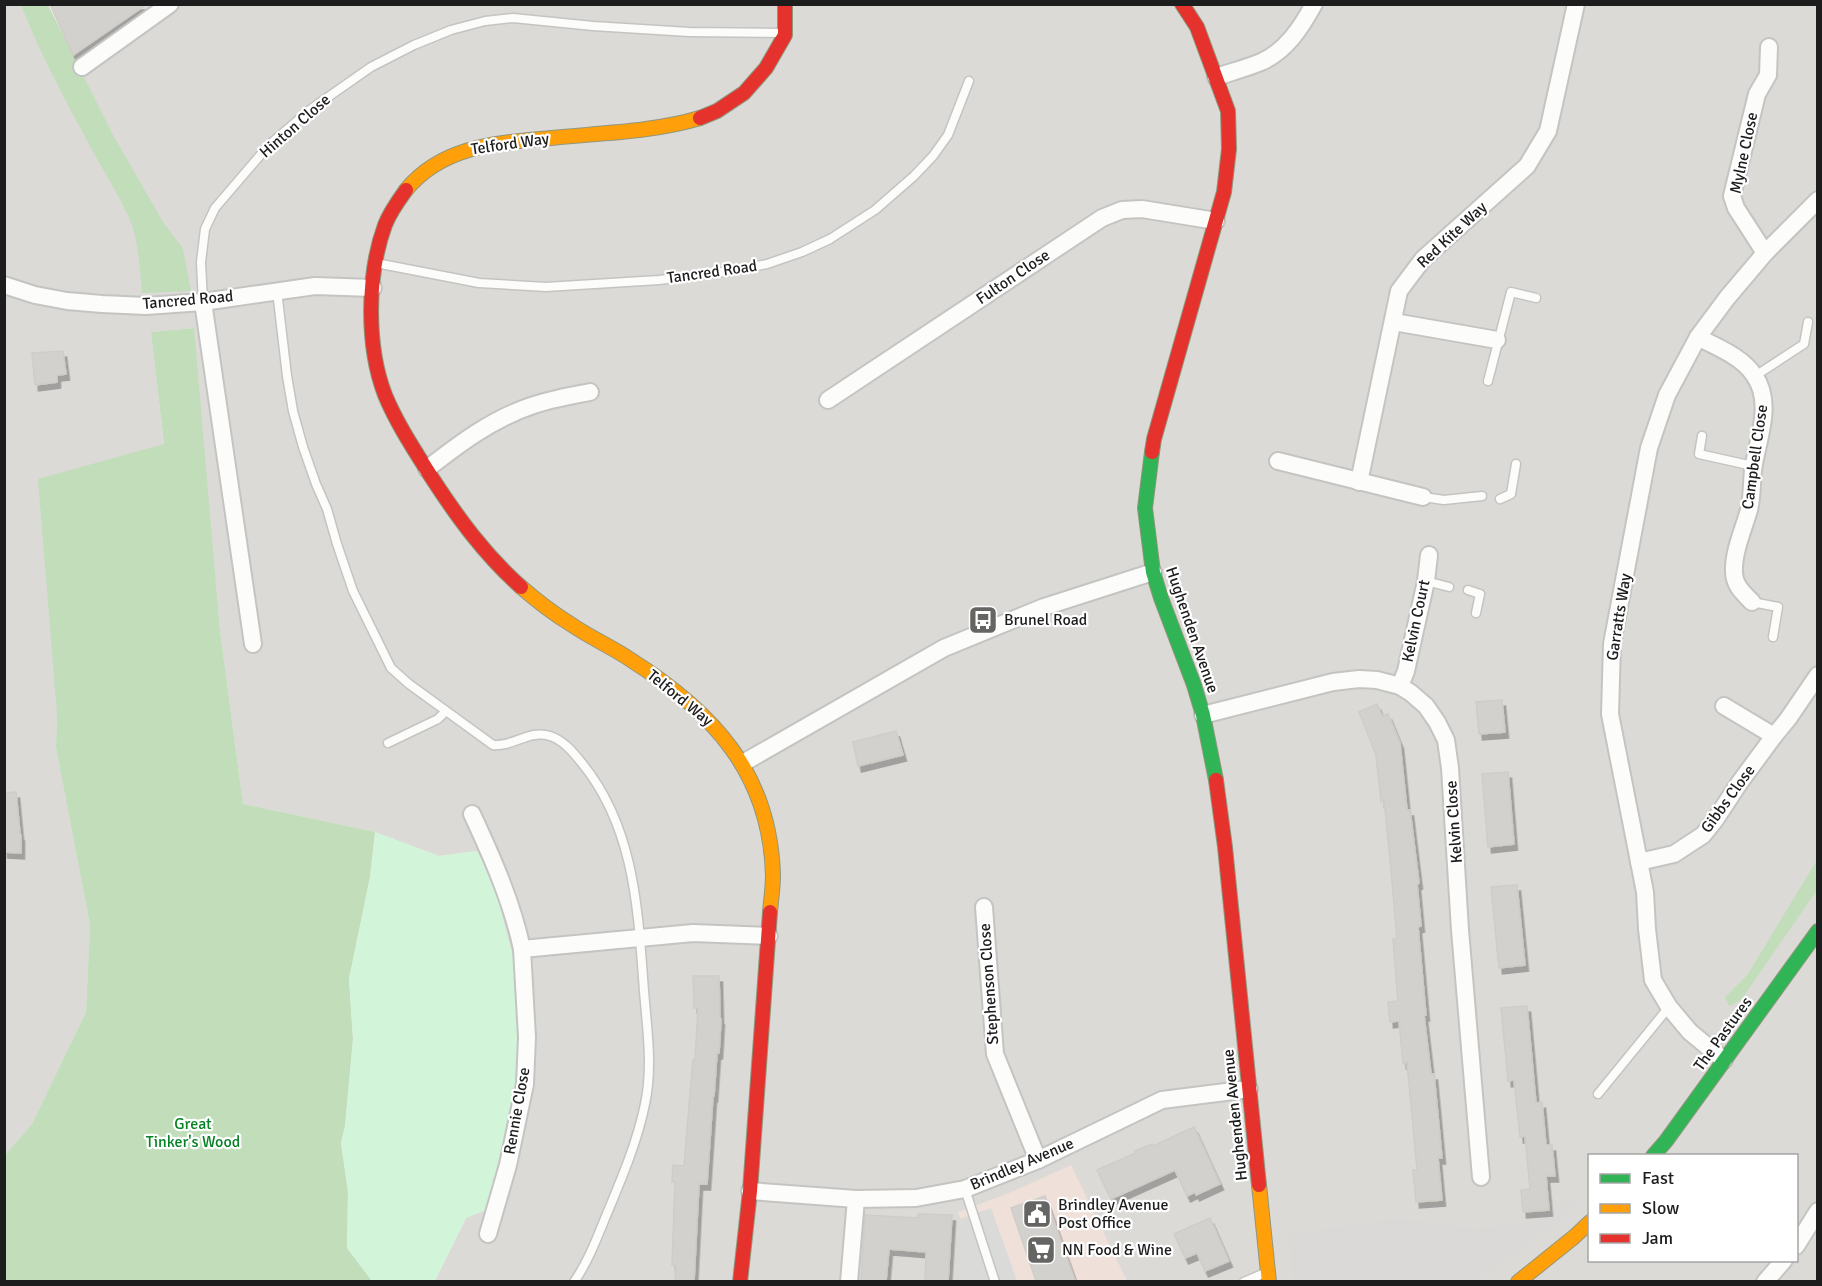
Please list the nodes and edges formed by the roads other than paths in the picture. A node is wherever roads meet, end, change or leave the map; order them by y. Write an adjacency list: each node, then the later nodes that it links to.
1 (170, 4): 8 (street)
2 (785, 4): 6 (street, Telford Way)
3 (1182, 4): 9 (street, Hughenden Avenue)
4 (1314, 4): 9 (street)
5 (1576, 4): 20 (street, Red Kite Way)
6 (786, 33): 14 (street, Telford Way); 19 (lane, Hinton Close)
7 (1769, 47): 13 (street, Mylne Close)
8 (82, 67)
9 (1216, 77): 12 (street, Hughenden Avenue)
10 (969, 81): 14 (lane, Tancred Road)
11 (1818, 200): 13 (street, Garratts Way)
12 (1216, 222): 27 (street, Fulton Close); 38 (street, Hughenden Avenue)
13 (1765, 253): 22 (street, Garratts Way)
14 (376, 262): 16 (street, Telford Way)
15 (4, 285): 19 (street, Tancred Road)
16 (373, 288): 17 (street, Tancred Road); 32 (street, Telford Way)
17 (277, 291): 19 (street, Tancred Road); 49 (lane)
18 (1536, 298): 23 (lane)
19 (203, 302): 45 (street, Hinton Close)
20 (1394, 322): 23 (street); 33 (street, Red Kite Way)
21 (1808, 322): 24 (lane)
22 (1698, 337): 24 (street); 55 (street, Garratts Way)
23 (1497, 340): 25 (lane)
24 (1755, 376): 31 (street, Campbell Close)
25 (1488, 381)
26 (590, 392): 32 (street)
27 (828, 400)
28 (1702, 436): 31 (lane)
29 (1278, 461): 33 (street)
30 (1516, 464): 36 (lane)
31 (1753, 466): 42 (street, Campbell Close)
32 (427, 469): 53 (street, Telford Way)
33 (1359, 482): 35 (street)
34 (1482, 496): 35 (lane)
35 (1423, 497)
36 (1500, 499)
37 (1429, 555): 39 (street, Kelvin Court)
38 (1153, 572): 50 (street, Hughenden Avenue); 53 (street)
39 (1426, 581): 40 (lane); 47 (street, Kelvin Court)
40 (1449, 586)
41 (1468, 590): 43 (lane)
42 (1752, 602): 44 (lane)
43 (1476, 613)
44 (1773, 637)
45 (253, 644)
46 (1818, 675): 51 (street, Gibbs Close)
47 (1400, 686): 50 (street, Kelvin Close); 67 (street, Kelvin Close)
48 (1724, 706): 51 (street)
49 (445, 712): 52 (lane); 59 (lane)
50 (1203, 715): 63 (street, Hughenden Avenue)
51 (1774, 736): 55 (street, Gibbs Close)
52 (388, 743)
53 (743, 763): 58 (street, Telford Way)
54 (472, 814): 60 (street, Rennie Close)
55 (1639, 862): 61 (street, Garratts Way)
56 (984, 907): 66 (street, Stephenson Close)
57 (1818, 931): 62 (street, The Pastures)
58 (769, 936): 59 (street); 69 (street, Telford Way)
59 (640, 938): 60 (street); 77 (lane)
60 (522, 949): 73 (street, Rennie Close)
61 (1669, 1007): 62 (street, Garratts Way); 64 (lane)
62 (1725, 1060): 65 (street, The Pastures)
63 (1250, 1089): 66 (street, Brindley Avenue); 76 (street, Hughenden Avenue)
64 (1598, 1094)
65 (1654, 1154)
66 (1038, 1160): 68 (street, Brindley Avenue)
67 (1481, 1177)
68 (965, 1189): 70 (street, Brindley Avenue); 80 (lane)
69 (750, 1191): 70 (street, Brindley Avenue); 78 (street, Telford Way)
70 (856, 1199): 79 (street)
71 (1818, 1211): 74 (street)
72 (1588, 1224): 82 (street)
73 (488, 1234)
74 (1798, 1244)
75 (1782, 1262): 83 (street)
76 (1268, 1276): 81 (lane)
77 (574, 1281)
78 (740, 1281)
79 (849, 1281)
80 (995, 1281)
81 (1244, 1281)
82 (1518, 1281)
83 (1765, 1281)

